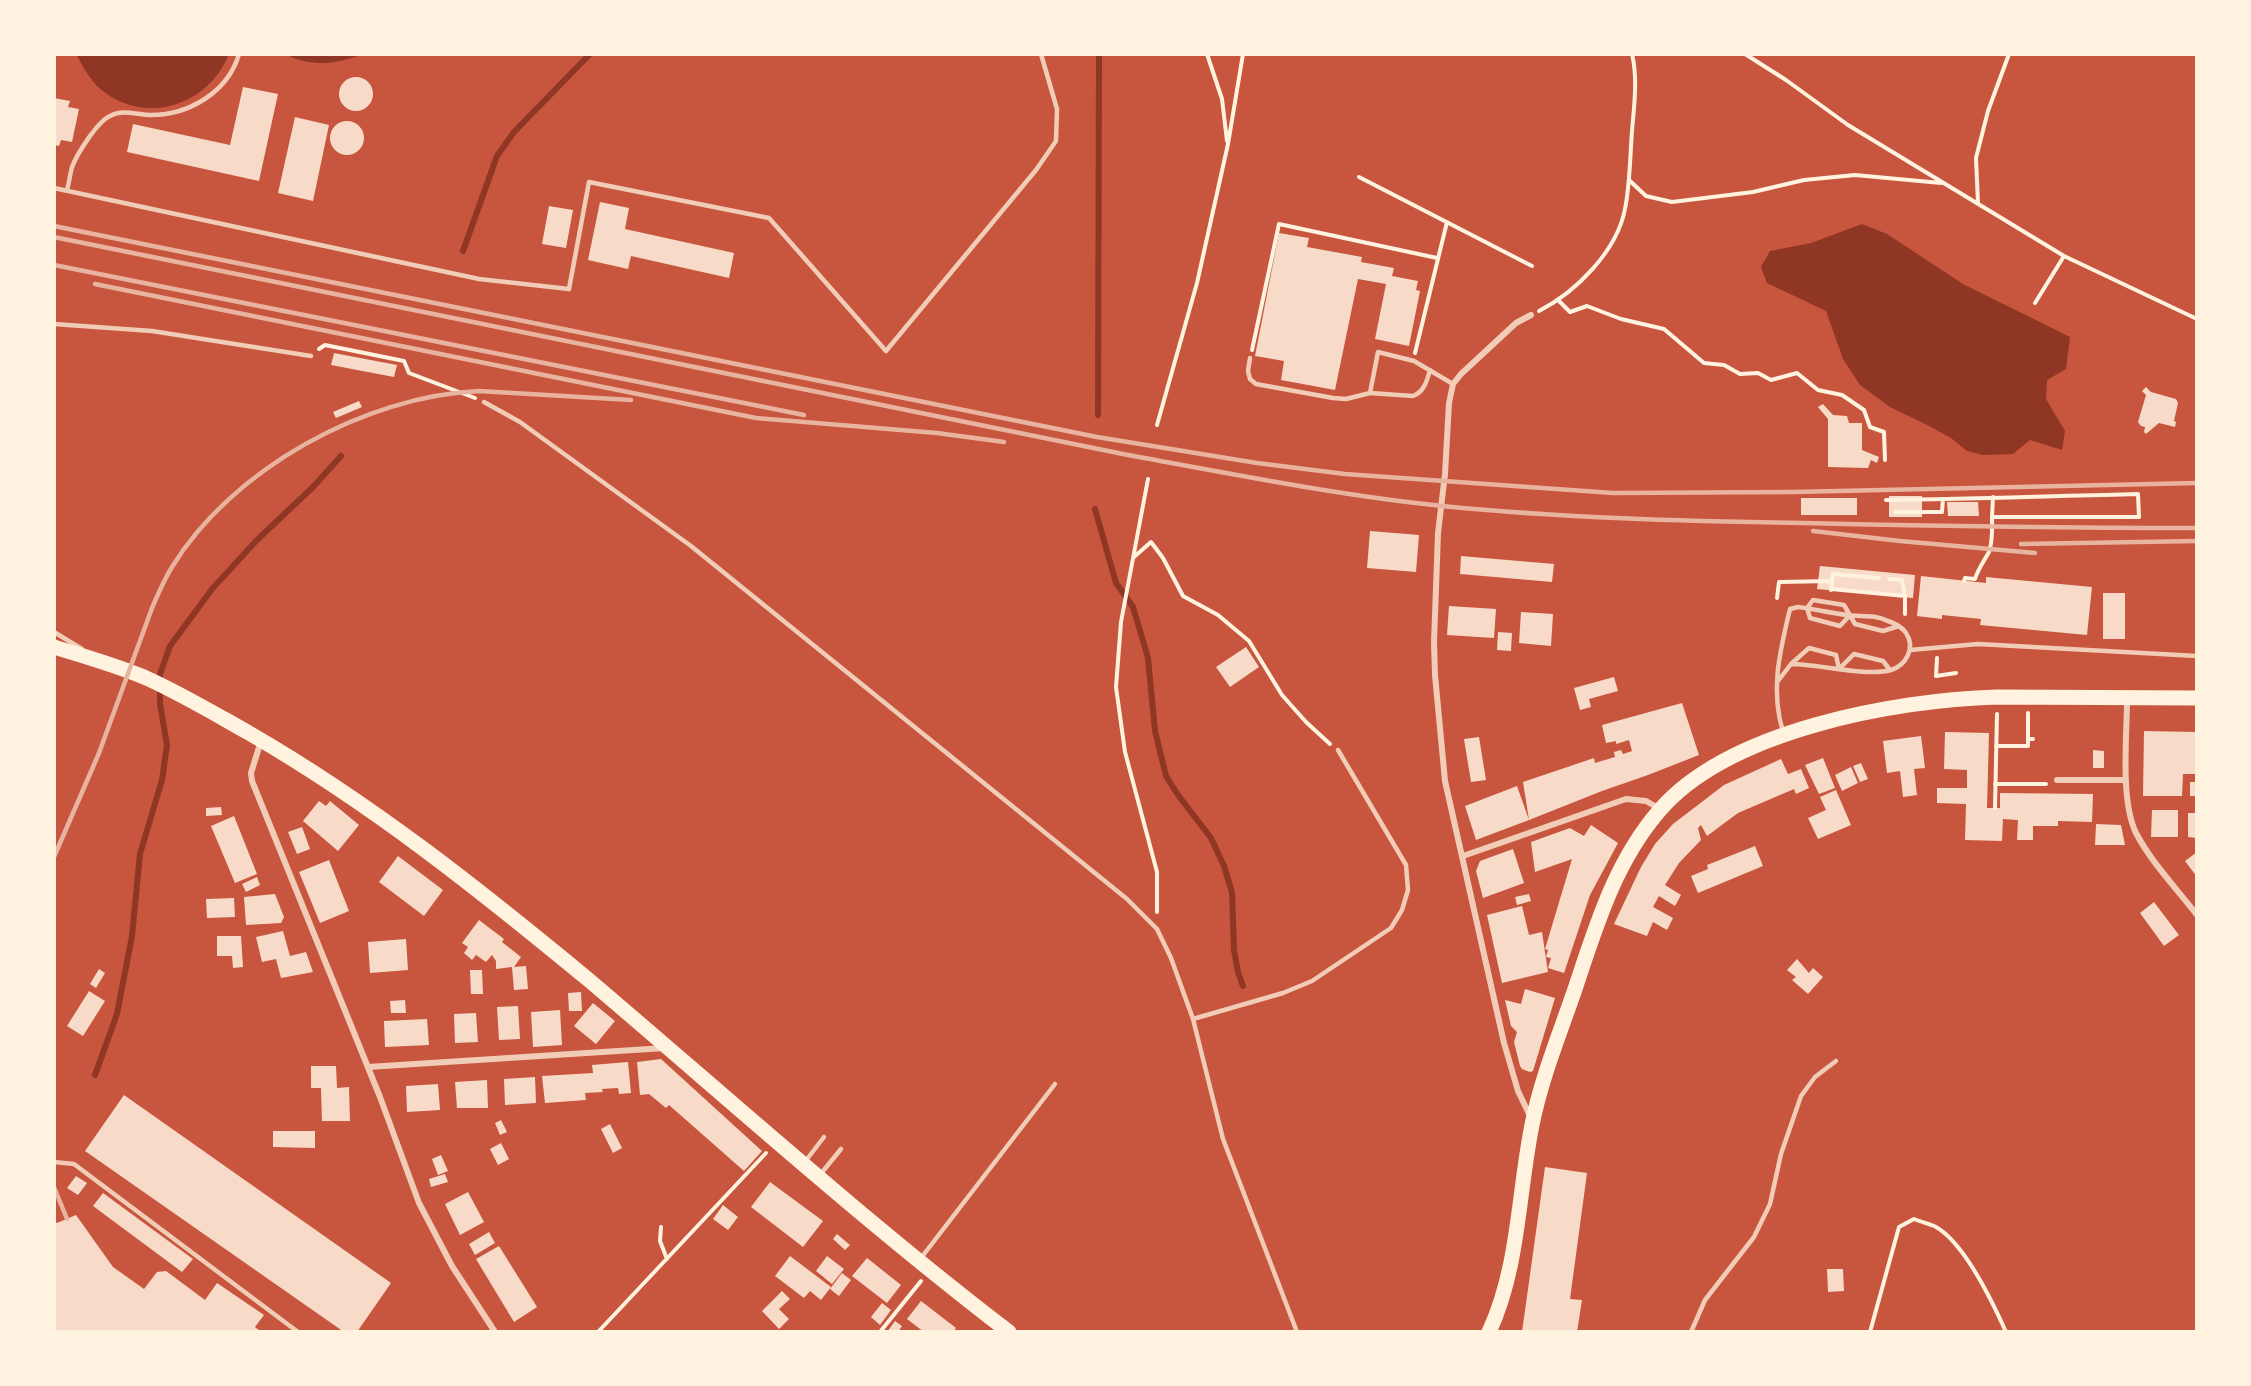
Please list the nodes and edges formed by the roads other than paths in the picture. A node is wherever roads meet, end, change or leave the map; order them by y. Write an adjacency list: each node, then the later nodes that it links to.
1 (239, 54): 4 (lane)
2 (1041, 54): 4 (lane)
3 (54, 188): 4 (lane)
4 (67, 190)
5 (1531, 315): 10 (street)
6 (54, 324): 7 (lane)
7 (311, 356)
8 (1250, 358): 11 (lane)
9 (1430, 370): 10 (lane); 11 (lane); 11 (lane)
10 (1453, 384): 33 (street)
11 (1370, 393)
12 (484, 402): 35 (lane)
13 (1807, 608): 14 (lane); 14 (lane); 14 (lane); 24 (lane)
14 (1850, 615): 15 (lane); 15 (lane)
15 (1899, 626): 18 (lane)
16 (54, 632): 20 (lane)
17 (54, 647): 20 (main road)
18 (1910, 650): 19 (lane); 23 (lane)
19 (2197, 656)
20 (105, 663): 28 (main road)
21 (1791, 664): 22 (lane); 22 (lane); 24 (lane)
22 (1839, 669): 23 (lane); 23 (lane)
23 (1890, 670)
24 (1776, 683): 27 (lane)
25 (2197, 698): 26 (main road)
26 (2127, 699): 27 (main road); 31 (street)
27 (1784, 734): 32 (main road)
28 (261, 740): 36 (main road); 38 (street)
29 (1338, 750): 35 (lane)
30 (2057, 780): 31 (street)
31 (2126, 780): 34 (street)
32 (1661, 809): 33 (street); 40 (main road)
33 (1463, 856): 40 (street)
34 (2197, 915)
35 (1193, 1019): 50 (lane)
36 (669, 1048): 38 (street); 44 (main road)
37 (1836, 1061): 52 (lane)
38 (368, 1067): 48 (street)
39 (1055, 1084): 46 (lane)
40 (1532, 1122): 51 (main road)
41 (824, 1137): 44 (lane)
42 (841, 1149): 45 (lane)
43 (54, 1162): 47 (lane)
44 (802, 1165): 45 (main road)
45 (818, 1178): 46 (main road)
46 (924, 1266): 49 (main road)
47 (298, 1332)
48 (495, 1332)
49 (1009, 1332)
50 (1297, 1332)
51 (1489, 1332)
52 (1691, 1332)

